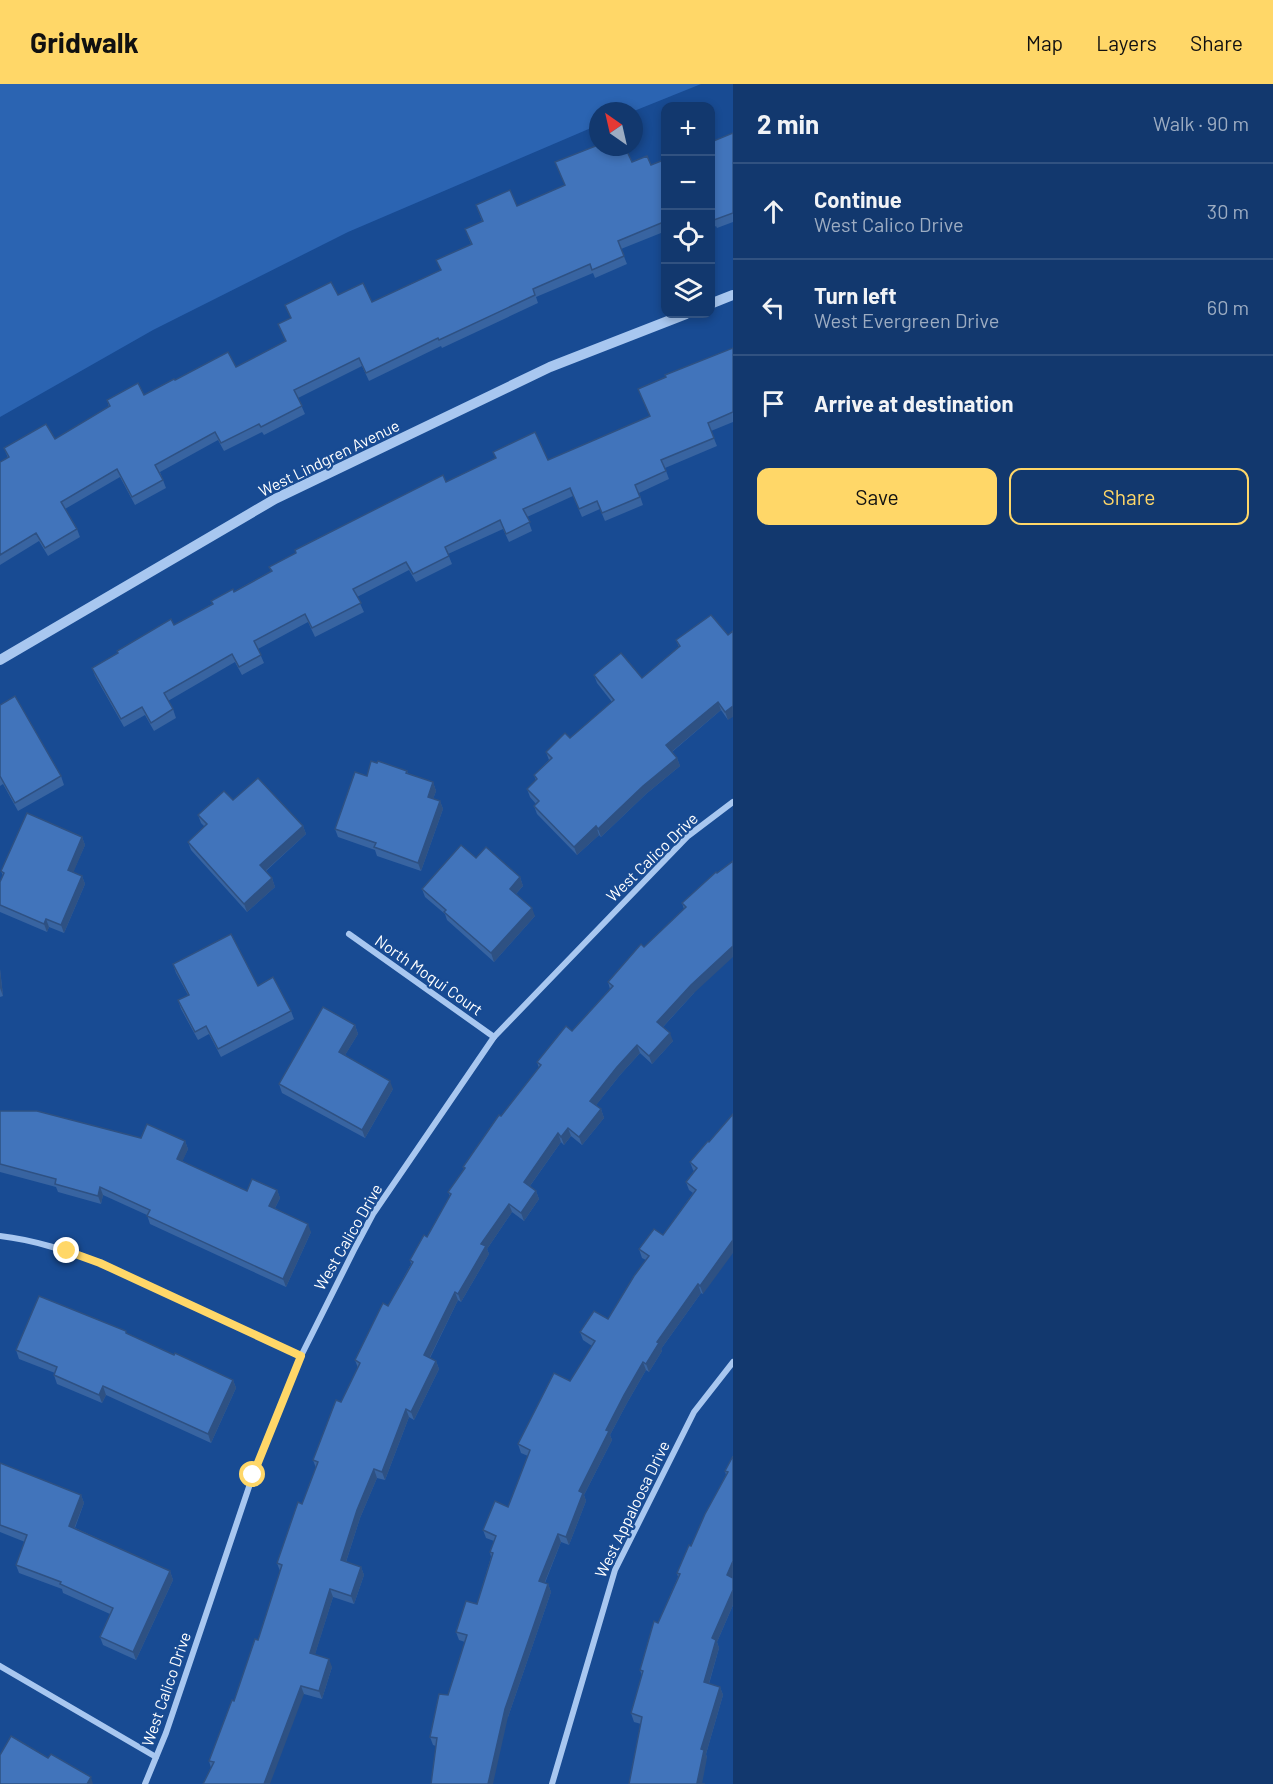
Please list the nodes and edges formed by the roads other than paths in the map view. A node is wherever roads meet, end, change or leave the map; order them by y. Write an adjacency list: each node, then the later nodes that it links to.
1 (733, 295): 2 (street)
2 (715, 302)
3 (676, 318): 4 (street, West Lindgren Avenue)
4 (0, 660)
5 (733, 802): 7 (street, West Calico Drive)
6 (349, 934): 7 (street, North Moqui Court)
7 (494, 1037): 9 (street, West Calico Drive)
8 (0, 1236): 9 (street)
9 (301, 1356): 12 (street, West Calico Drive)
10 (733, 1362): 14 (street, West Appaloosa Drive)
11 (0, 1666): 12 (street)
12 (156, 1757): 13 (street, West Calico Drive)
13 (145, 1784)
14 (552, 1784)

